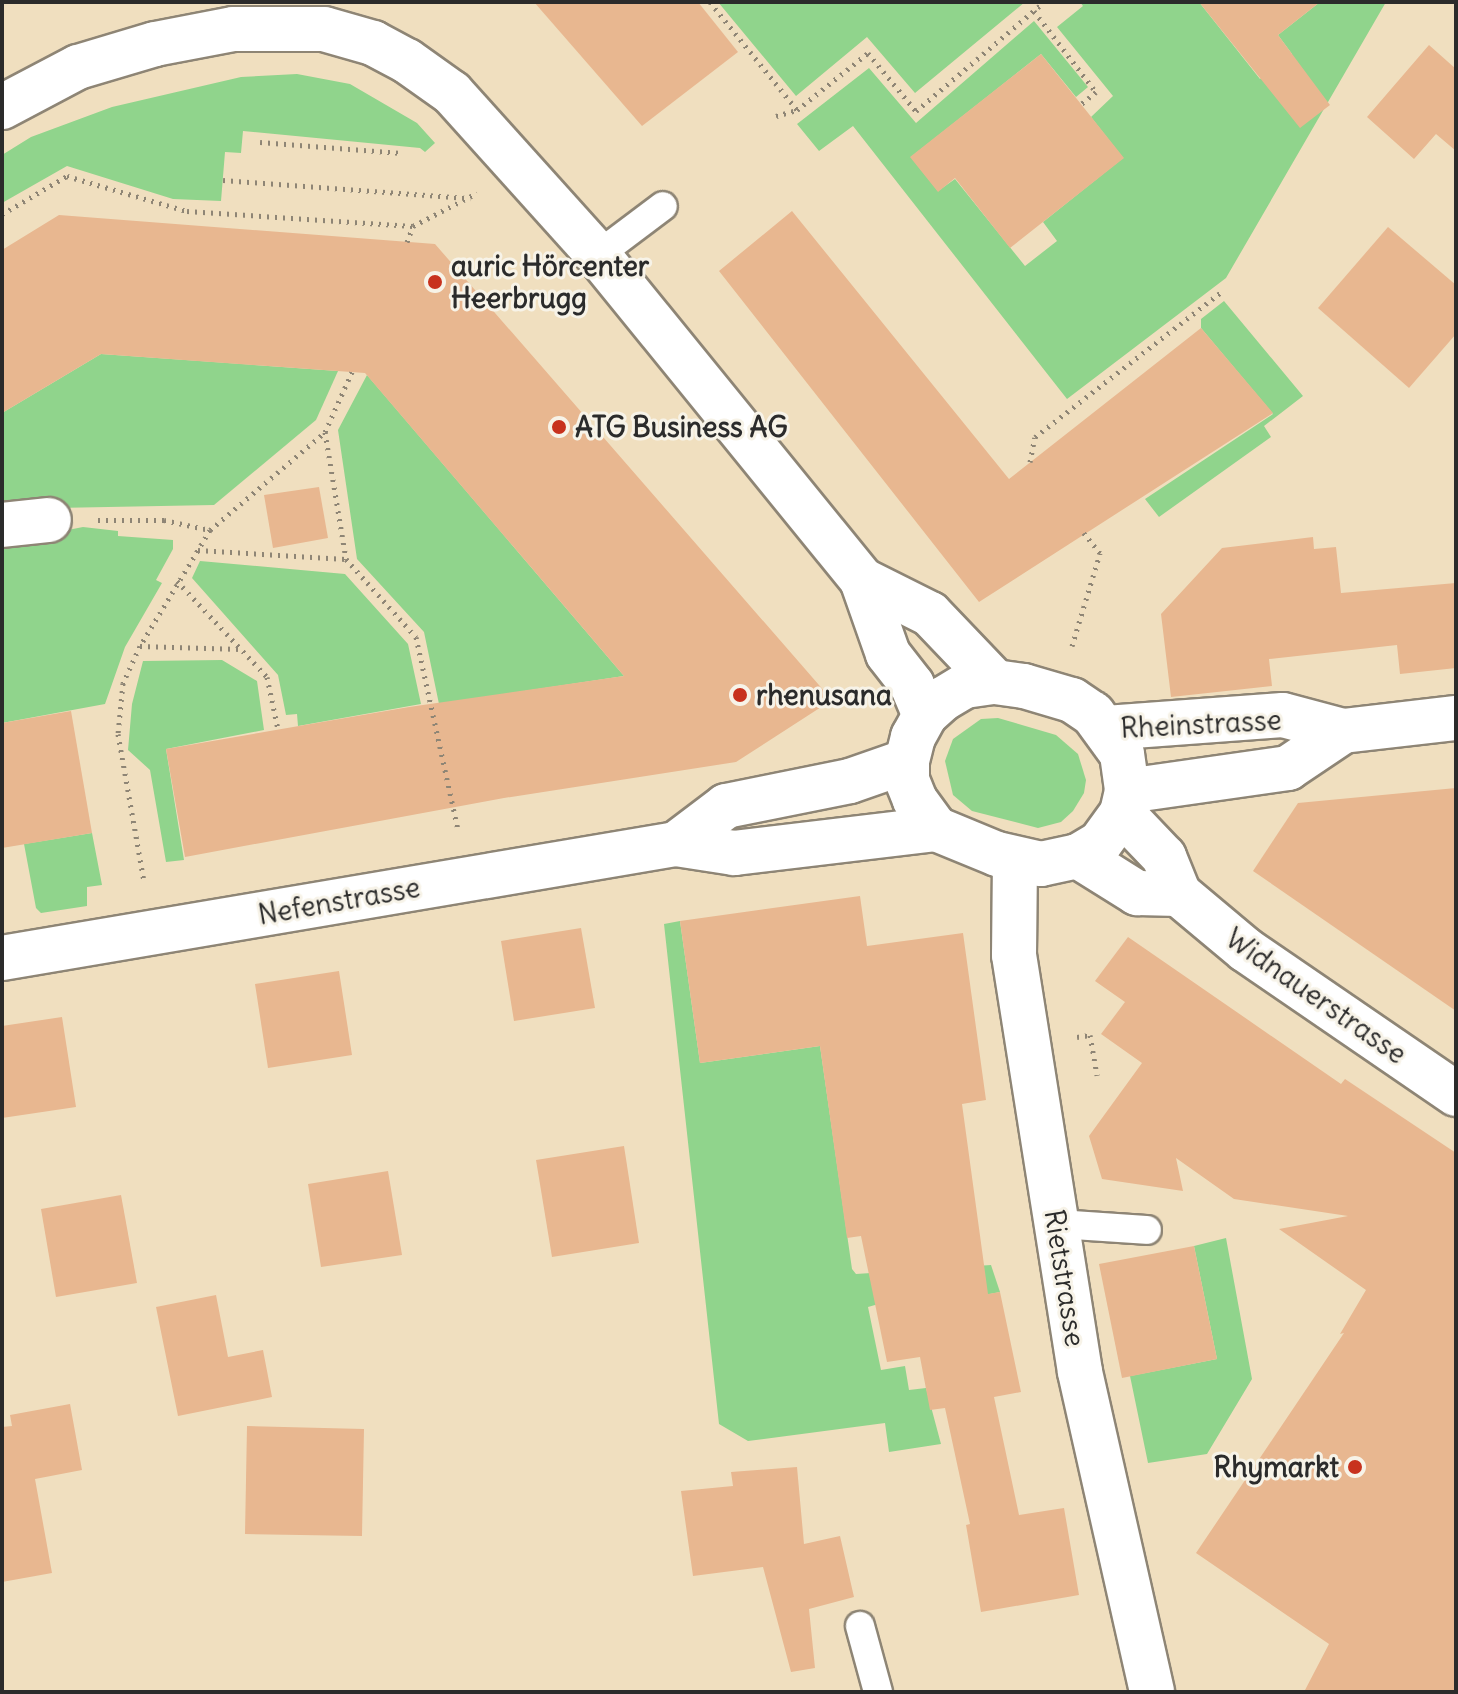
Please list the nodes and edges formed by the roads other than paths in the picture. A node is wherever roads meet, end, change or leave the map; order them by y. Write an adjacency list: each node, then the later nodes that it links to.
1 (326, 16): 2 (street); 4 (street)
2 (2, 107)
3 (663, 206): 4 (lane)
4 (598, 255): 7 (street)
5 (49, 520): 6 (street)
6 (2, 525)
7 (862, 580): 8 (street); 9 (street)
8 (995, 682): 9 (street); 11 (street)
9 (925, 715): 13 (street)
10 (1456, 718): 12 (street, Rheinstrasse)
11 (1106, 728): 12 (street, Rheinstrasse); 14 (street)
12 (1343, 731): 14 (street, Rheinstrasse)
13 (907, 761): 15 (street); 16 (street, Nefenstrasse)
14 (1125, 802): 17 (street); 19 (street, Widnauerstrasse)
15 (936, 829): 16 (street, Nefenstrasse); 18 (street)
16 (676, 844): 20 (street, Nefenstrasse)
17 (1078, 856): 18 (street); 19 (street)
18 (1015, 860): 22 (street, Rietstrasse)
19 (1179, 894): 21 (street, Widnauerstrasse)
20 (2, 958)
21 (1456, 1094)
22 (1057, 1224): 23 (lane); 26 (street, Rietstrasse)
23 (1147, 1230)
24 (860, 1626): 25 (lane)
25 (878, 1692)
26 (1152, 1692)

